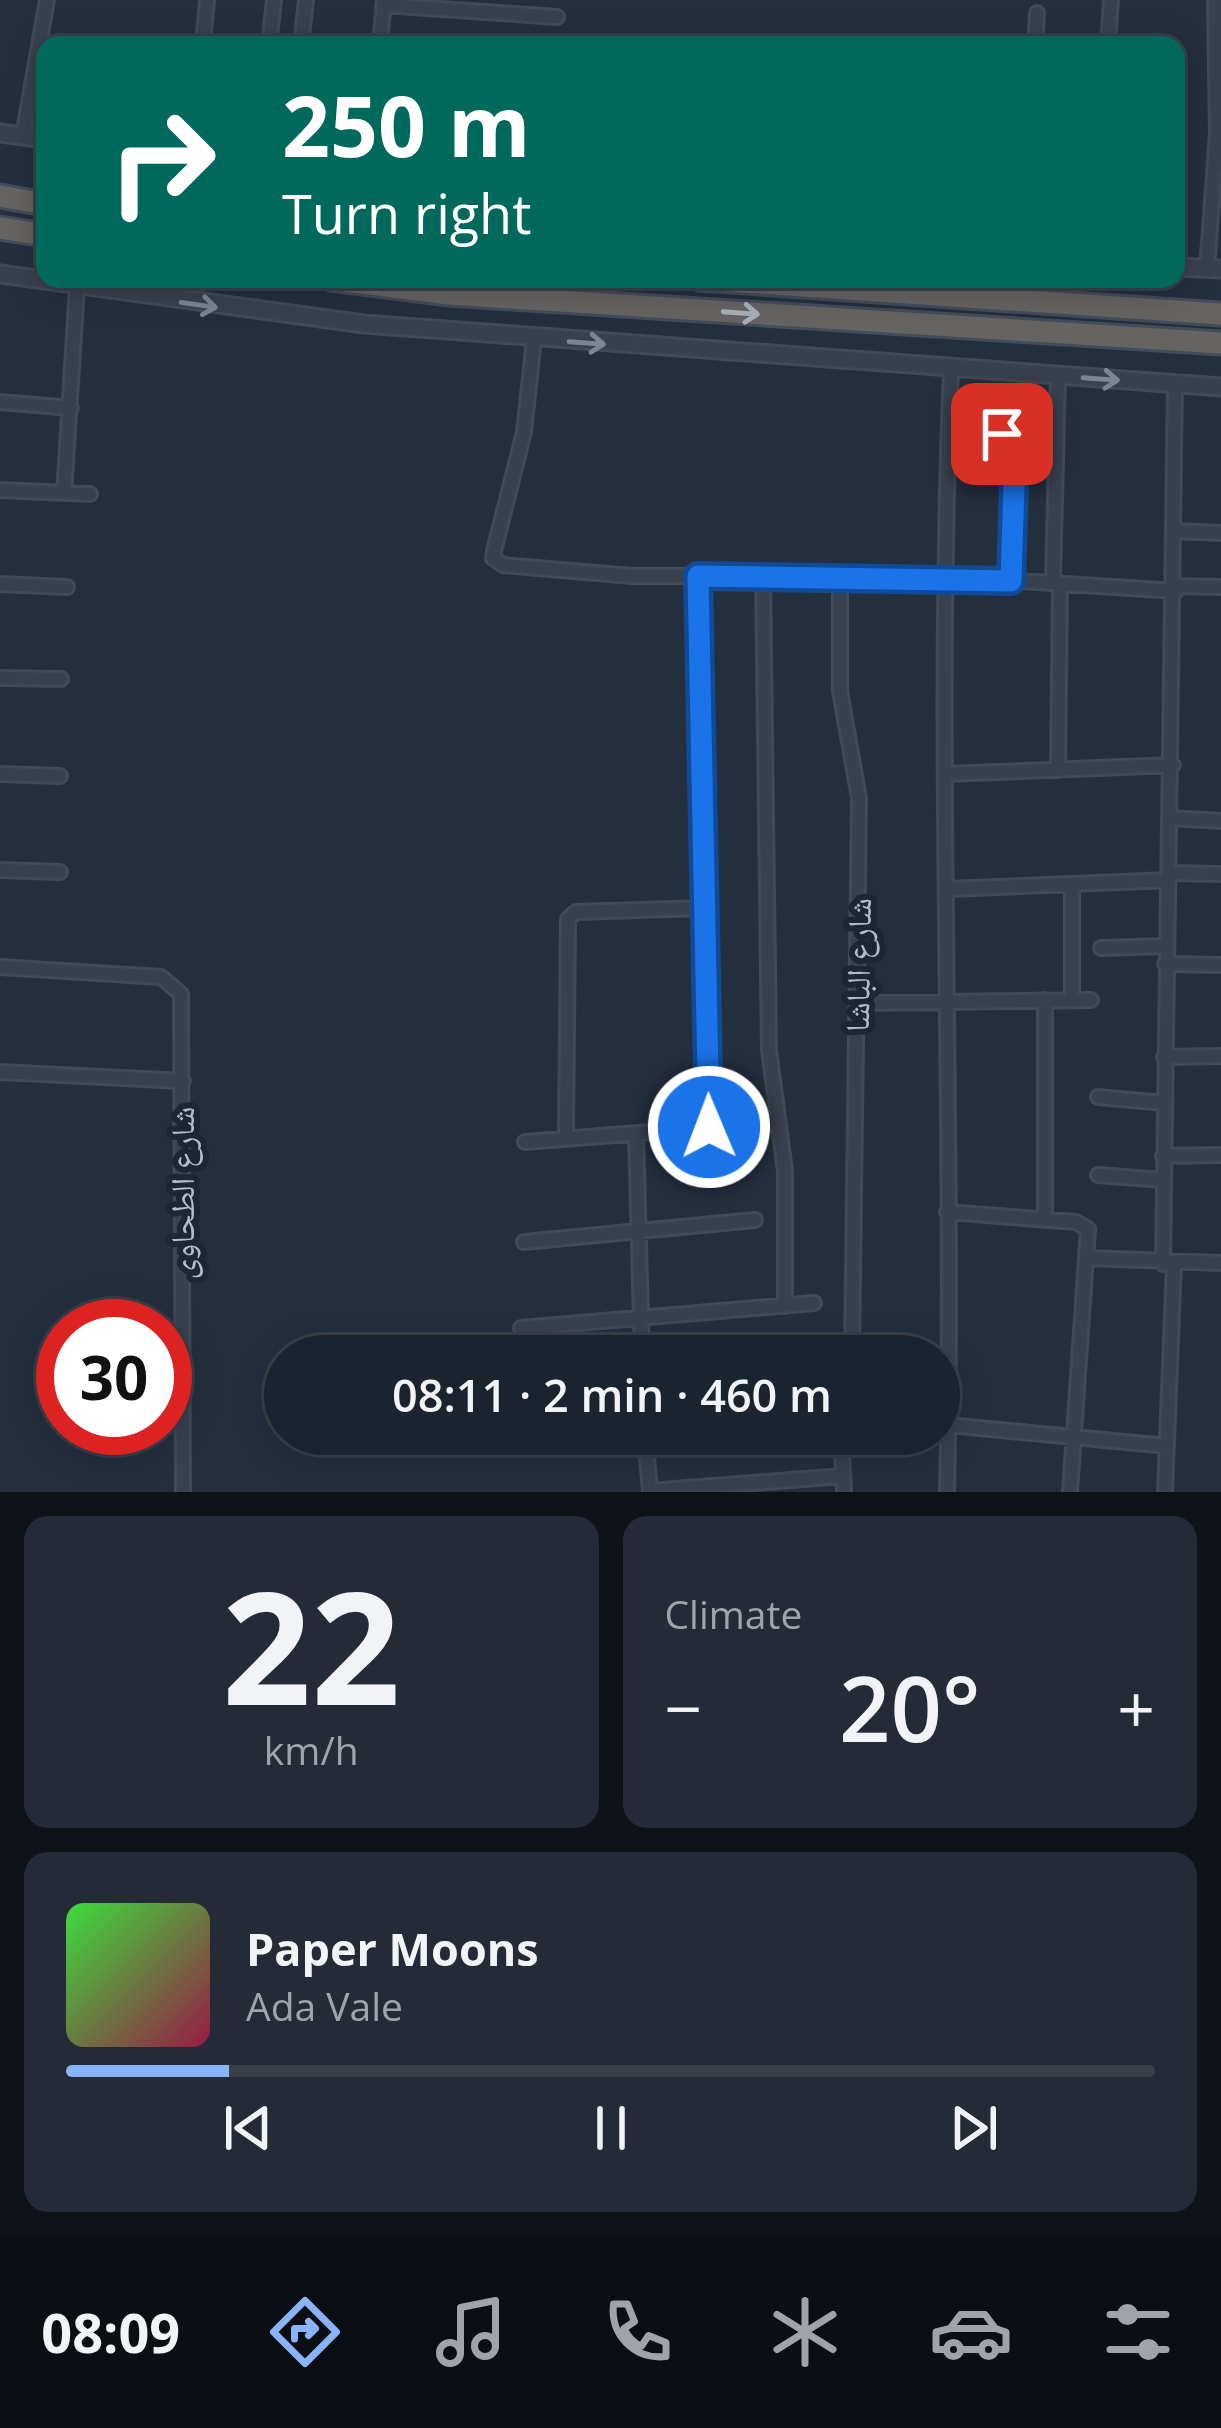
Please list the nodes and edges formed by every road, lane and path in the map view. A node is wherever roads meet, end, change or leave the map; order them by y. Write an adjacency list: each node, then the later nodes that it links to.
1 (47, 0): 10 (street)
2 (207, 0): 11 (street)
3 (274, 0): 12 (street)
4 (306, 0): 13 (street)
5 (1111, 0): 16 (street)
6 (1215, 0): 19 (street)
7 (384, 2): 9 (street); 14 (street)
8 (1037, 13): 15 (street)
9 (557, 17)
10 (41, 36)
11 (203, 36)
12 (270, 36)
13 (302, 36)
14 (381, 36)
15 (1036, 36)
16 (1109, 36)
17 (36, 62): 20 (street)
18 (0, 133): 20 (street)
19 (1219, 134): 26 (street)
20 (23, 136): 21 (street)
21 (36, 138)
22 (0, 196): 23 (highway)
23 (36, 202)
24 (0, 228): 25 (highway)
25 (36, 234)
26 (1214, 269)
27 (0, 274): 28 (street)
28 (36, 280)
29 (77, 288): 41 (street)
30 (91, 288): 34 (street, one-way to 34)
31 (402, 288): 35 (highway, one-way to 35)
32 (834, 288): 33 (highway)
33 (1221, 314)
34 (534, 339): 36 (street, one-way to 36); 50 (street)
35 (1221, 343)
36 (952, 370): 37 (street); 42 (street)
37 (1058, 376): 38 (street, one-way to 38); 54 (street)
38 (1175, 383): 39 (street); 46 (street)
39 (1221, 387)
40 (0, 402): 41 (street)
41 (71, 408): 44 (street)
42 (950, 409): 51 (street); 52 (street)
43 (0, 490): 44 (street)
44 (64, 493): 45 (street)
45 (90, 494)
46 (1176, 531): 47 (street); 57 (street)
47 (1221, 533)
48 (763, 575): 49 (street); 50 (street); 90 (street)
49 (840, 575): 51 (street); 83 (street, شارع الباشا)
50 (698, 576): 73 (street)
51 (942, 576): 52 (street); 63 (street)
52 (1011, 581): 54 (street)
53 (0, 584): 55 (street)
54 (1057, 584): 57 (street); 61 (street)
55 (67, 587)
56 (1221, 587): 57 (street)
57 (1176, 588): 60 (street)
58 (0, 678): 59 (street)
59 (61, 679)
60 (1173, 765): 61 (street); 65 (street)
61 (1058, 770): 63 (street)
62 (0, 774): 64 (street)
63 (946, 774): 72 (street)
64 (61, 776)
65 (1171, 818): 66 (street); 70 (street)
66 (1221, 821)
67 (0, 870): 68 (street)
68 (60, 872)
69 (1221, 874): 70 (street)
70 (1169, 876): 71 (street); 74 (street)
71 (1072, 884): 72 (street); 80 (street)
72 (948, 889): 82 (street)
73 (704, 908): 91 (street); 93 (street)
74 (1166, 946): 75 (street); 76 (street)
75 (1101, 947)
76 (1165, 964): 77 (street); 85 (street)
77 (1221, 965)
78 (0, 967): 87 (street, شارع الطحاوى)
79 (1045, 1000): 80 (street); 82 (street); 101 (street)
80 (1072, 1000): 81 (street)
81 (1091, 1000)
82 (949, 1001): 83 (street); 99 (street)
83 (858, 1003): 112 (street, شارع الباشا)
84 (1221, 1056): 85 (street)
85 (1164, 1057): 89 (street)
86 (0, 1072): 87 (street)
87 (183, 1081): 121 (street, شارع الطحاوى)
88 (1098, 1097): 89 (street)
89 (1164, 1103): 96 (street)
90 (778, 1122): 91 (street); 108 (street)
91 (709, 1127): 92 (street)
92 (636, 1133): 93 (street); 102 (street)
93 (566, 1138): 94 (street)
94 (525, 1142)
95 (1221, 1155): 96 (street)
96 (1163, 1156): 98 (street)
97 (1098, 1175): 98 (street)
98 (1163, 1180): 106 (street)
99 (947, 1212): 101 (street); 113 (street)
100 (755, 1220): 102 (street)
101 (1045, 1220): 104 (street)
102 (638, 1231): 103 (street); 109 (street)
103 (524, 1242)
104 (1088, 1258): 106 (street); 115 (street)
105 (1221, 1263): 106 (street)
106 (1168, 1264): 116 (street)
107 (814, 1303): 108 (street)
108 (785, 1306): 109 (street)
109 (641, 1317): 110 (street); 111 (street)
110 (521, 1328)
111 (641, 1335)
112 (852, 1335)
113 (948, 1335)
114 (960, 1426): 115 (street)
115 (1074, 1437): 116 (street); 125 (street)
116 (1167, 1446): 126 (street)
117 (647, 1455): 122 (street)
118 (842, 1455): 120 (street)
119 (948, 1455): 124 (street)
120 (843, 1476): 122 (street); 123 (street)
121 (183, 1492)
122 (650, 1492)
123 (844, 1492)
124 (947, 1492)
125 (1070, 1492)
126 (1165, 1492)

